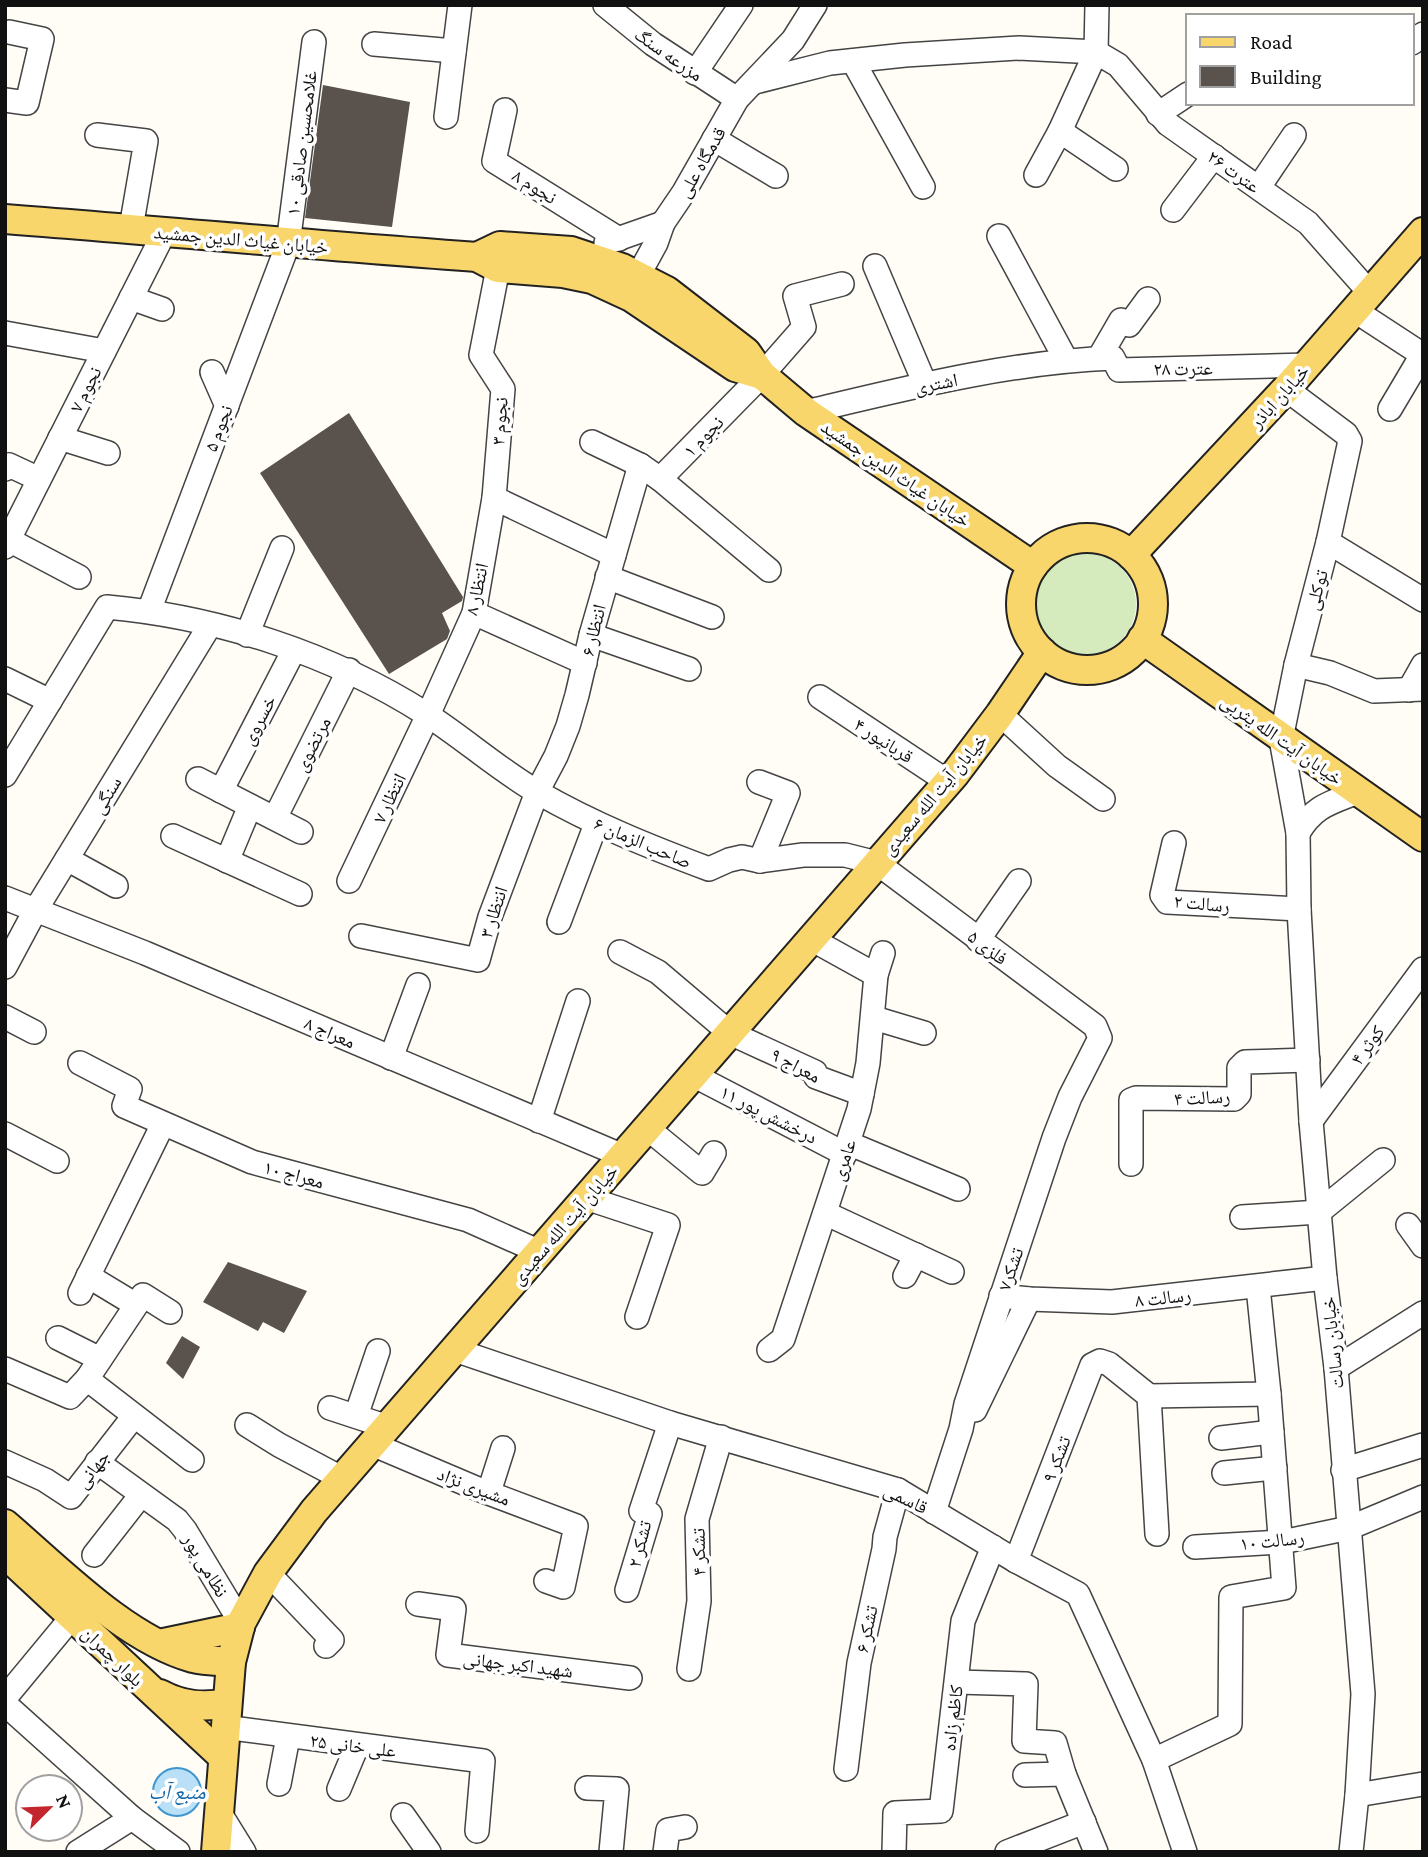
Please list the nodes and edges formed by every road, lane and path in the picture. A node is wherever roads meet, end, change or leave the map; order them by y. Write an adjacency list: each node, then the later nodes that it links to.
1 (460, 5): 9 (street)
2 (605, 5): 12 (street, مزرعه سنگ)
3 (741, 5): 12 (street)
4 (815, 5): 13 (street, قدمگاه علی)
5 (1097, 5): 10 (street)
6 (9, 32): 16 (street)
7 (314, 42): 38 (street, غلامحسین صادقی ۱۰)
8 (374, 44): 9 (street)
9 (454, 51): 19 (street)
10 (1096, 52): 11 (street); 18 (street, عترت ۲۶); 20 (street)
11 (853, 61): 13 (street); 28 (street)
12 (695, 73): 15 (street, مزرعه سنگ)
13 (755, 82): 15 (street, قدمگاه علی)
14 (1186, 94): 18 (street)
15 (737, 99): 23 (street, قدمگاه علی)
16 (5, 100)
17 (505, 110): 37 (street, نجوم ۸)
18 (1158, 114): 24 (street, عترت ۲۶)
19 (446, 117)
20 (1060, 131): 25 (street); 26 (street)
21 (97, 135): 33 (street)
22 (1294, 135): 29 (street)
23 (714, 139): 27 (street); 32 (street, قدمگاه علی)
24 (1214, 156): 29 (street, عترت ۲۶); 30 (street)
25 (1116, 169)
26 (1036, 175)
27 (775, 176)
28 (923, 187)
29 (1259, 187): 46 (street, عترت ۲۶)
30 (1173, 210)
31 (5, 219): 33 (main road, خیابان غیاث الدین جمشید)
32 (663, 223): 37 (street); 42 (street, قدمگاه علی)
33 (131, 229): 34 (main road, خیابان غیاث الدین جمشید)
34 (165, 231): 38 (main road, خیابان غیاث الدین جمشید); 44 (street, نجوم ۷)
35 (1423, 232): 46 (main road, خیابان اباذر)
36 (999, 236): 52 (street)
37 (619, 240): 39 (street)
38 (288, 244): 40 (main road, خیابان غیاث الدین جمشید); 58 (street, نجوم ۵)
39 (571, 251): 40 (main road, خیابان غیاث الدین جمشید); 42 (main road, خیابان غیاث الدین جمشید)
40 (487, 262): 42 (main road, خیابان غیاث الدین جمشید); 68 (street, نجوم ۳)
41 (875, 266): 56 (street)
42 (626, 282): 55 (main road, خیابان غیاث الدین جمشید)
43 (842, 284): 55 (street)
44 (131, 298): 47 (street); 49 (street, نجوم ۷)
45 (1148, 299): 51 (street)
46 (1362, 301): 50 (street, عترت ۲۶); 53 (main road, خیابان اباذر)
47 (162, 309)
48 (5, 333): 49 (street)
49 (104, 351): 61 (street, نجوم ۷)
50 (1422, 355): 59 (street)
51 (1099, 358): 52 (street, عترت ۲۸); 53 (street, عترت ۲۸)
52 (1066, 360): 56 (street, اشتری)
53 (1307, 365): 57 (main road, خیابان اباذر)
54 (212, 372): 58 (street)
55 (762, 375): 60 (main road, خیابان غیاث الدین جمشید); 66 (street, نجوم ۱)
56 (925, 384): 60 (street, اشتری)
57 (1286, 389): 69 (street, توکلی); 72 (main road, خیابان اباذر)
58 (227, 406): 78 (street, نجوم ۵)
59 (1390, 409)
60 (807, 412): 74 (main road, خیابان غیاث الدین جمشید)
61 (60, 438): 63 (street); 67 (street, نجوم ۷)
62 (592, 442): 64 (street)
63 (108, 453)
64 (640, 465): 66 (street); 73 (street, انتظار ۶)
65 (5, 469): 67 (street)
66 (660, 479): 75 (street)
67 (39, 480): 70 (street, نجوم ۷)
68 (494, 498): 73 (street); 79 (street, انتظار ۸)
69 (1328, 542): 77 (street); 89 (street, توکلی)
70 (7, 543): 76 (street)
71 (282, 548): 82 (street)
72 (1131, 555): 74 (main road); 84 (main road)
73 (610, 566): 80 (street); 83 (street, انتظار ۶)
74 (1032, 566): 86 (main road)
75 (769, 570)
76 (79, 577)
77 (1423, 600)
78 (149, 611): 81 (street, صاحب الزمان ۶); 95 (street, صاحب الزمان ۶)
79 (474, 613): 87 (street); 97 (street, انتظار ۸)
80 (712, 617)
81 (210, 625): 82 (street, صاحب الزمان ۶); 115 (street, سنگی)
82 (247, 635): 85 (street, صاحب الزمان ۶)
83 (591, 635): 87 (street, انتظار ۶); 90 (street)
84 (1142, 639): 86 (main road); 98 (main road, خیابان آیت الله یثربی)
85 (294, 650): 91 (street, صاحب الزمان ۶); 103 (street, خسروی)
86 (1042, 652): 96 (main road, خیابان آیت الله سعیدی)
87 (585, 663): 104 (street, انتظار ۶)
88 (1423, 665): 93 (street)
89 (1296, 666): 93 (street); 98 (street, توکلی)
90 (689, 669)
91 (349, 670): 97 (street, صاحب الزمان ۶); 108 (street, مرتضوی)
92 (5, 680): 95 (street)
93 (1416, 689)
94 (820, 697): 102 (street, قربانپور ۴)
95 (50, 701): 99 (street)
96 (1000, 714): 102 (main road, خیابان آیت الله سعیدی); 106 (street)
97 (428, 715): 104 (street, صاحب الزمان ۶); 119 (street, انتظار ۷)
98 (1281, 738): 105 (main road, خیابان آیت الله یثربی); 111 (street, خیابان رسالت)
99 (5, 775)
100 (198, 779): 103 (street)
101 (759, 782): 117 (street)
102 (948, 782): 118 (main road, خیابان آیت الله سعیدی)
103 (221, 791): 107 (street)
104 (537, 792): 109 (street, صاحب الزمان ۶); 127 (street, انتظار ۳)
105 (1358, 792): 111 (street); 113 (main road, خیابان آیت الله یثربی)
106 (1103, 799)
107 (250, 806): 108 (street); 116 (street)
108 (275, 818): 110 (street)
109 (596, 824): 117 (street, صاحب الزمان ۶); 126 (street)
110 (302, 832)
111 (1298, 833): 124 (street, خیابان رسالت)
112 (173, 836): 116 (street)
113 (1423, 837)
114 (1174, 843): 124 (street, رسالت ۲)
115 (67, 859): 121 (street); 125 (street, سنگی)
116 (227, 861): 122 (street)
117 (760, 861): 118 (street, صاحب الزمان ۶)
118 (877, 863): 128 (main road, خیابان آیت الله سعیدی); 129 (street, فلزی ۵)
119 (349, 881)
120 (1019, 881): 129 (street)
121 (116, 886)
122 (300, 894)
123 (5, 898): 125 (street, معراج ۸)
124 (1299, 909): 144 (street, خیابان رسالت)
125 (35, 911): 132 (street, سنگی); 143 (street, معراج ۸)
126 (559, 922)
127 (361, 936)
128 (811, 939): 134 (street); 141 (main road, خیابان آیت الله سعیدی)
129 (978, 940): 139 (street, فلزی ۵)
130 (620, 952): 141 (street, معراج ۹)
131 (883, 953): 134 (street, عامری)
132 (5, 967)
133 (1423, 968): 149 (street, کوثر ۴)
134 (876, 975): 138 (street, عامری)
135 (418, 985): 143 (street)
136 (578, 1001): 148 (street)
137 (5, 1017): 140 (street)
138 (874, 1018): 142 (street); 147 (street, عامری)
139 (1099, 1031): 172 (street, تشکر۷)
140 (34, 1032)
141 (730, 1033): 146 (main road, خیابان آیت الله سعیدی); 147 (street, معراج ۹)
142 (924, 1033)
143 (391, 1058): 148 (street, معراج ۸)
144 (1308, 1060): 149 (street, خیابان رسالت); 158 (street, رسالت ۴)
145 (80, 1063): 150 (street, معراج ۱۰)
146 (693, 1075): 151 (main road, خیابان آیت الله سعیدی); 153 (street, درخشش پور ۱۱)
147 (862, 1094): 153 (street, عامری)
148 (539, 1121): 155 (street, معراج ۸)
149 (1311, 1121): 161 (street, خیابان رسالت)
150 (163, 1124): 166 (street, معراج ۱۰); 174 (street)
151 (647, 1128): 154 (street); 155 (main road, خیابان آیت الله سعیدی)
152 (5, 1134): 157 (street)
153 (847, 1149): 159 (street, درخشش پور ۱۱); 162 (street, عامری)
154 (714, 1153)
155 (623, 1156): 160 (main road, خیابان آیت الله سعیدی)
156 (1382, 1160): 161 (street)
157 (57, 1161)
158 (1131, 1164)
159 (958, 1189)
160 (586, 1198): 166 (main road, خیابان آیت الله سعیدی); 177 (street)
161 (1319, 1212): 163 (street); 170 (street, خیابان رسالت)
162 (825, 1213): 167 (street); 179 (street, عامری)
163 (1242, 1217)
164 (1408, 1225): 165 (street)
165 (1423, 1246)
166 (540, 1252): 180 (main road, خیابان آیت الله سعیدی)
167 (916, 1255): 168 (street); 169 (street)
168 (952, 1272)
169 (905, 1276)
170 (1325, 1278): 171 (street, رسالت ۸); 183 (street, خیابان رسالت)
171 (1258, 1287): 173 (street, رسالت ۸); 186 (street)
172 (1001, 1296): 173 (street, رسالت ۸); 193 (street, تشکر۷)
173 (1029, 1299): 193 (street)
174 (136, 1305): 175 (street); 182 (street)
175 (170, 1312)
176 (1423, 1313): 183 (street)
177 (637, 1317)
178 (58, 1338): 182 (street)
179 (776, 1345)
180 (455, 1350): 191 (street, قاسمی); 195 (main road, خیابان آیت الله سعیدی)
181 (378, 1351): 190 (street)
182 (100, 1359): 185 (street)
183 (1336, 1368): 204 (street, خیابان رسالت)
184 (5, 1369): 185 (street)
185 (87, 1379): 189 (street)
186 (1269, 1394): 187 (street); 194 (street)
187 (1149, 1396): 214 (street); 220 (street, تشکر ۹)
188 (330, 1408): 190 (street, مشیری نژاد)
189 (134, 1416): 200 (street); 202 (street, جهانی)
190 (356, 1416): 195 (street, مشیری نژاد)
191 (670, 1423): 196 (street, قاسمی); 223 (street, تشکر ۲)
192 (247, 1425): 206 (street)
193 (961, 1429): 211 (street, تشکر۷)
194 (1272, 1432): 197 (street); 203 (street)
195 (380, 1436): 206 (main road, خیابان آیت الله سعیدی); 208 (street, مشیری نژاد)
196 (721, 1437): 207 (street, قاسمی); 230 (street, تشکر ۴)
197 (1221, 1438)
198 (1423, 1445): 204 (street)
199 (503, 1448): 208 (street)
200 (192, 1460)
201 (5, 1462): 202 (street, جهانی)
202 (97, 1462): 209 (street, نظامی پور)
203 (1275, 1468): 205 (street); 215 (street)
204 (1343, 1470): 213 (street, خیابان رسالت)
205 (1224, 1473)
206 (343, 1479): 221 (main road, خیابان آیت الله سعیدی)
207 (898, 1490): 211 (street, قاسمی); 241 (street, تشکر ۶)
208 (489, 1492): 222 (street, مشیری نژاد)
209 (141, 1495): 219 (street); 226 (street, نظامی پور)
210 (1423, 1497): 213 (street, رسالت ۱۰)
211 (934, 1512): 216 (street, قاسمی)
212 (5, 1524): 227 (main road, بلوار چمران)
213 (1349, 1528): 215 (street, رسالت ۱۰); 248 (street, خیابان رسالت)
214 (1157, 1534)
215 (1282, 1542): 217 (street, رسالت ۱۰); 240 (street)
216 (993, 1547): 220 (street, قاسمی); 233 (street, کاظم زاده)
217 (1195, 1547)
218 (5, 1554): 225 (main road, بلوار چمران)
219 (94, 1555)
220 (1016, 1561): 240 (street, قاسمی)
221 (268, 1573): 226 (main road, خیابان آیت الله سعیدی); 228 (street)
222 (546, 1581)
223 (627, 1590)
224 (418, 1604): 232 (street, شهید اکبر جهانی)
225 (72, 1617): 231 (main road, بلوار چمران); 234 (street)
226 (241, 1625): 227 (main road); 229 (main road, خیابان آیت الله سعیدی)
227 (156, 1642): 229 (main road, بلوار چمران); 231 (main road)
228 (326, 1646)
229 (231, 1662): 236 (main road, خیابان آیت الله سعیدی)
230 (688, 1670)
231 (135, 1677): 236 (main road); 239 (main road, بلوار چمران)
232 (630, 1678)
233 (957, 1682): 242 (street); 262 (street, کاظم زاده)
234 (5, 1698)
235 (5, 1704): 251 (street)
236 (226, 1715): 237 (street, علی خانی ۲۵); 239 (main road, خیابان آیت الله سعیدی)
237 (288, 1737): 238 (street, علی خانی ۲۵); 244 (street)
238 (357, 1746): 247 (street); 254 (street, علی خانی ۲۵)
239 (222, 1756): 249 (main road, خیابان آیت الله سعیدی)
240 (1154, 1760): 265 (street, قاسمی)
241 (846, 1769)
242 (1064, 1774): 243 (street); 252 (street)
243 (1025, 1775)
244 (279, 1784)
245 (1423, 1784): 248 (street)
246 (587, 1788): 260 (street)
247 (339, 1789)
248 (1357, 1795): 266 (street, خیابان رسالت)
249 (218, 1810): 257 (main road, خیابان آیت الله سعیدی); 258 (street)
250 (403, 1815): 259 (street)
251 (132, 1818): 255 (street); 256 (street)
252 (1084, 1822): 263 (street); 264 (street)
253 (685, 1826): 261 (street)
254 (477, 1831)
255 (78, 1852)
256 (178, 1852)
257 (216, 1852)
258 (244, 1852)
259 (429, 1852)
260 (611, 1852)
261 (665, 1852)
262 (894, 1852)
263 (1007, 1852)
264 (1096, 1852)
265 (1185, 1852)
266 (1350, 1852)

